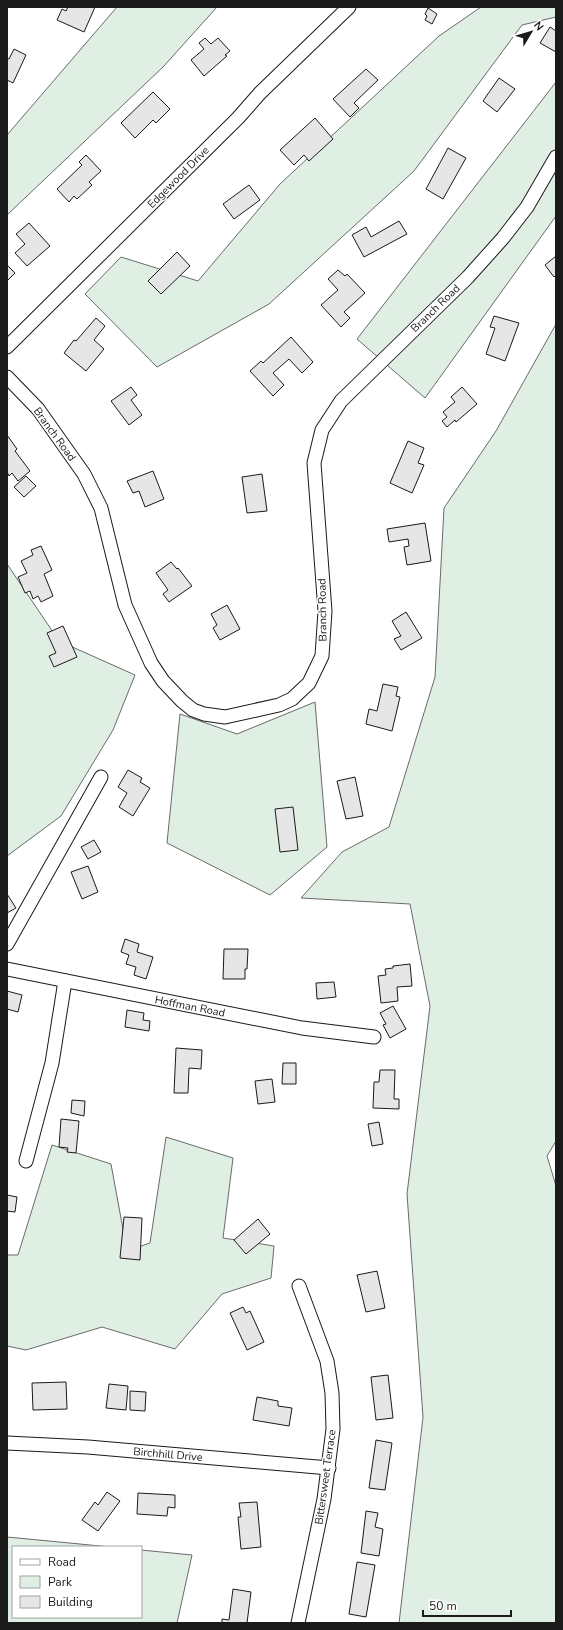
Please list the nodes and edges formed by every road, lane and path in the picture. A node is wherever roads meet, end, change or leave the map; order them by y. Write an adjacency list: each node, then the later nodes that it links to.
1 (349, 7): 3 (street, Edgewood Drive)
2 (556, 157): 4 (street, Branch Road)
3 (7, 347)
4 (7, 377)
5 (101, 777): 6 (street)
6 (7, 944)
7 (7, 969): 8 (street, Hoffman Road)
8 (65, 981): 9 (street, Hoffman Road); 10 (street)
9 (374, 1037)
10 (26, 1161)
11 (299, 1286): 13 (street, Bittersweet Terrace)
12 (7, 1443): 13 (street, Birchhill Drive)
13 (329, 1468): 14 (street, Bittersweet Terrace)
14 (298, 1623)

